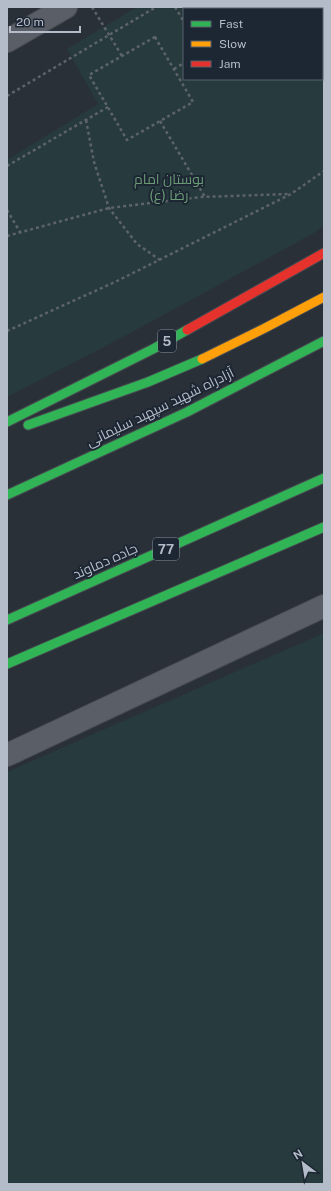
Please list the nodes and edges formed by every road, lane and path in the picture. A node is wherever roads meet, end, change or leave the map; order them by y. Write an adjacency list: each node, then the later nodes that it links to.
1 (66, 7): 7 (street)
2 (92, 7): 6 (path)
3 (156, 7): 6 (path)
4 (175, 7): 5 (path)
5 (183, 20)
6 (110, 35): 8 (path); 11 (path)
7 (7, 42)
8 (122, 56): 10 (path); 12 (path)
9 (183, 63): 10 (path)
10 (174, 69): 14 (path)
11 (7, 96)
12 (108, 107): 13 (path); 14 (path)
13 (86, 120): 15 (path); 19 (path)
14 (160, 121): 18 (path)
15 (7, 166)
16 (324, 171): 17 (path)
17 (292, 194): 18 (path); 24 (path)
18 (206, 197): 19 (path)
19 (109, 208): 21 (path); 24 (path)
20 (7, 210): 21 (path)
21 (20, 232): 22 (path)
22 (7, 236)
23 (324, 252): 28 (highway, 5)
24 (160, 260): 26 (path)
25 (324, 297): 29 (highway)
26 (7, 331)
27 (324, 341): 31 (highway, آزادراه شهید سپهبد سلیمانی)
28 (7, 422)
29 (22, 427)
30 (324, 478): 34 (highway, جاده دماوند / 77)
31 (7, 495)
32 (324, 527): 35 (highway)
33 (324, 606): 36 (street)
34 (7, 620)
35 (7, 664)
36 (7, 755)

